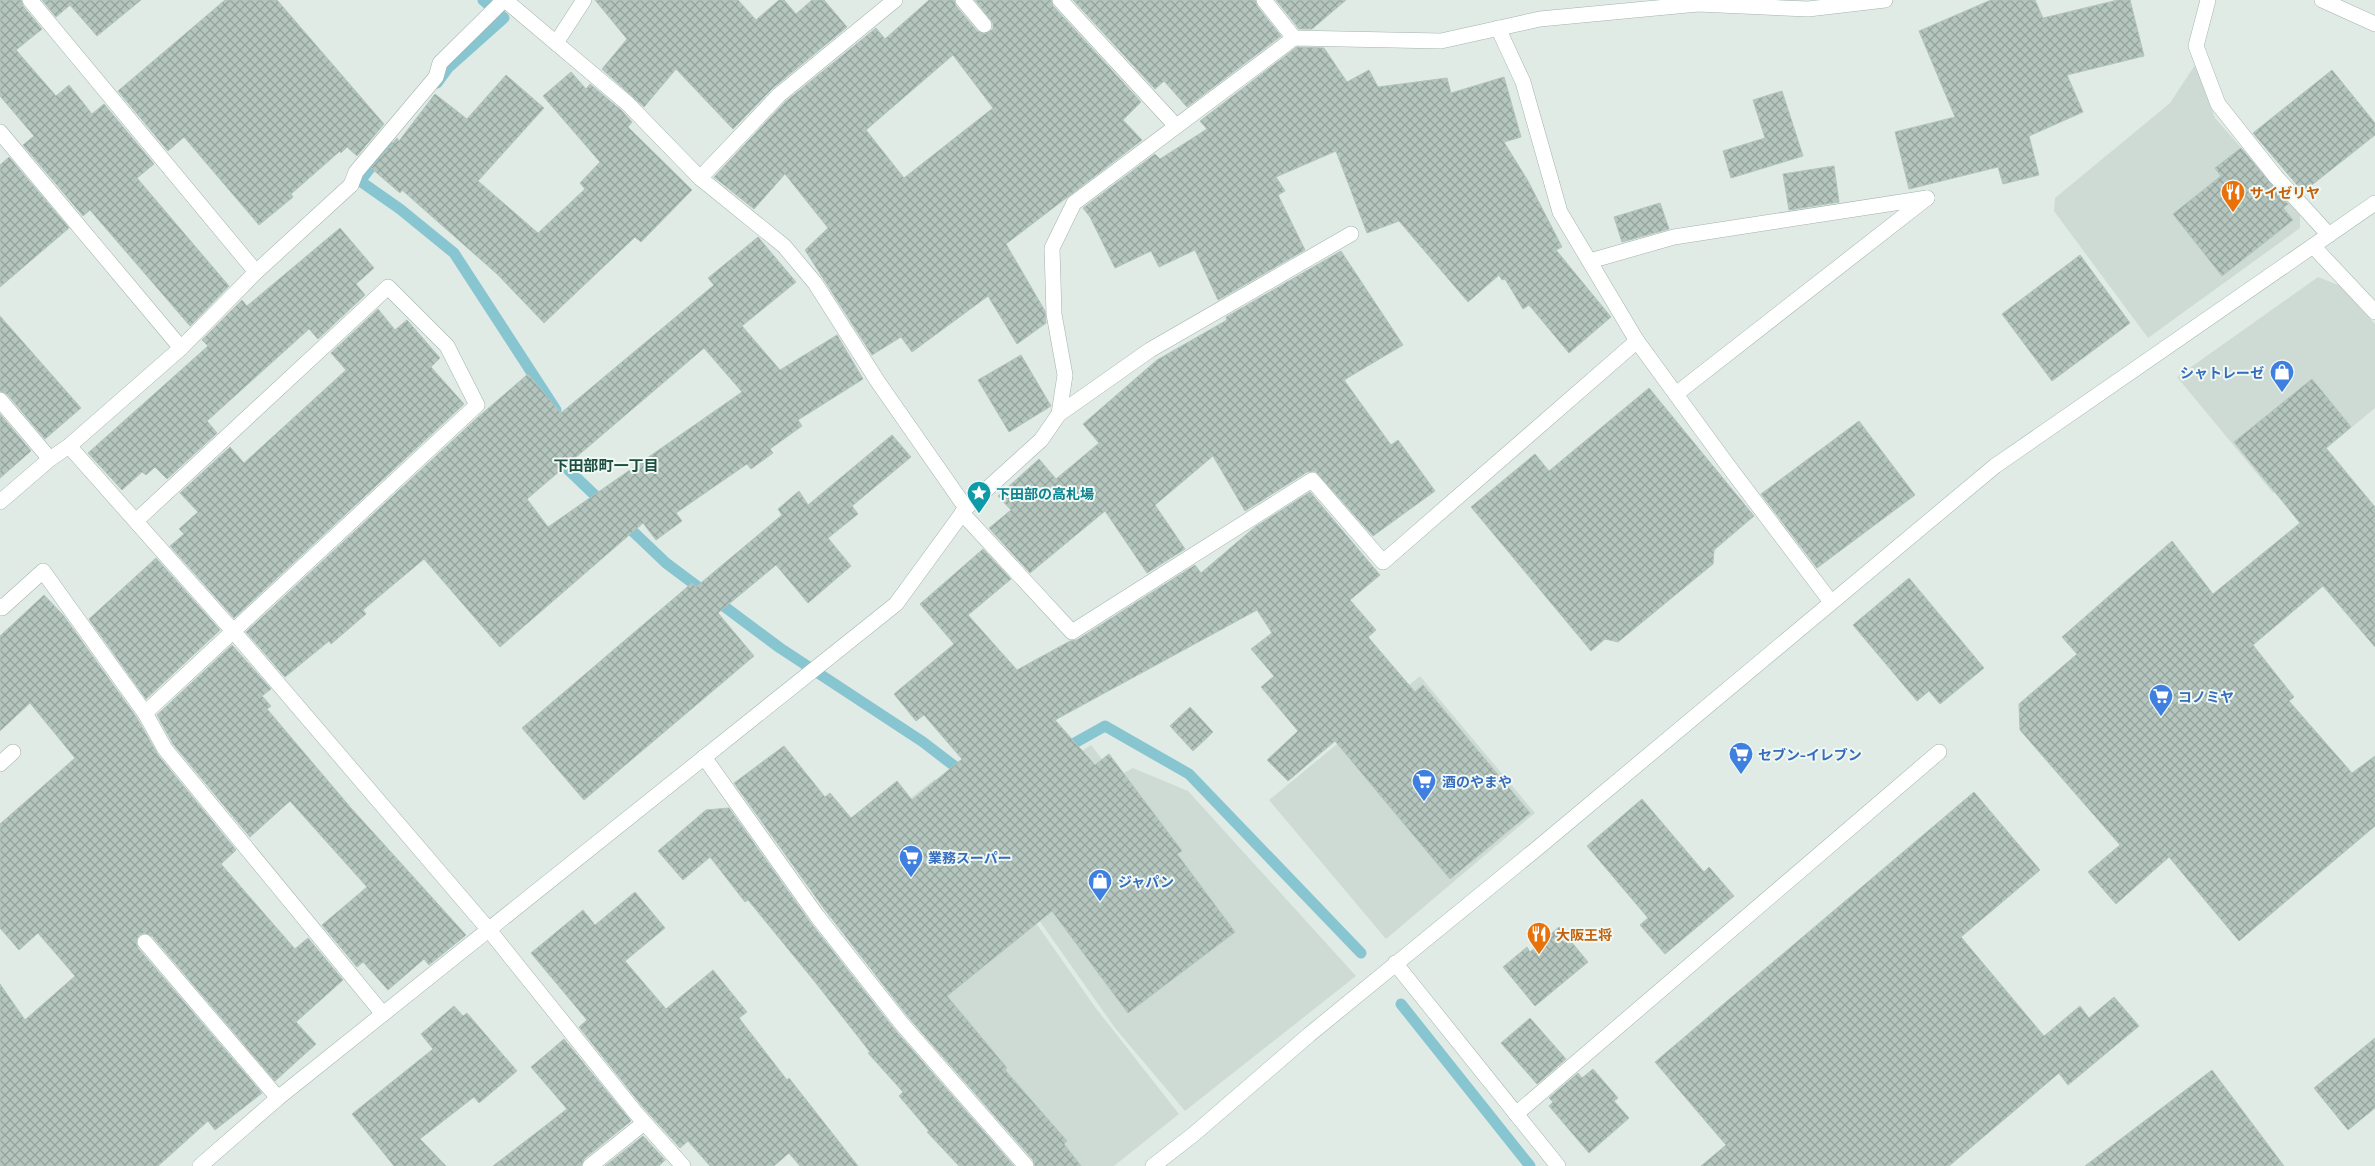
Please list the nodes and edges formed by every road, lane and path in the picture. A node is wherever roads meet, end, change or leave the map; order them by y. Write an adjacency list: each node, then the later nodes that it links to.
1 (30, 0): 25 (street)
2 (504, 0): 16 (street); 25 (street)
3 (584, 0): 16 (street)
4 (895, 0): 19 (street)
5 (963, 0): 13 (street)
6 (1060, 0): 17 (street)
7 (1264, 0): 15 (street)
8 (1885, 0): 11 (street)
9 (2208, 0): 22 (street)
10 (2322, 0): 12 (street)
11 (1863, 1): 14 (street)
12 (2375, 24)
13 (984, 25)
14 (1498, 28): 15 (street); 24 (street)
15 (1294, 38): 17 (street)
16 (556, 43): 19 (street)
17 (1176, 126): 31 (street)
18 (0, 132): 28 (street)
19 (700, 178): 35 (street)
20 (2375, 203): 22 (street)
21 (1351, 234): 31 (street)
22 (2329, 235): 23 (street)
23 (2313, 246): 26 (street); 37 (street)
24 (1590, 262): 27 (street); 29 (street)
25 (256, 272): 28 (street)
26 (2375, 312)
27 (1637, 341): 29 (street); 35 (street)
28 (181, 348): 32 (street)
29 (1676, 394): 37 (street)
30 (0, 400): 33 (street)
31 (1059, 414): 35 (street)
32 (69, 446): 33 (street); 36 (street)
33 (50, 459): 34 (street)
34 (0, 502)
35 (964, 510): 43 (street)
36 (137, 520): 39 (street); 39 (street)
37 (1831, 602): 47 (street)
38 (0, 606): 40 (street)
39 (234, 632): 40 (street); 45 (street)
40 (145, 713): 48 (street)
41 (14, 752): 44 (street)
42 (1939, 752): 50 (street)
43 (704, 757): 45 (street); 55 (street)
44 (0, 764)
45 (489, 930): 48 (street); 51 (street)
46 (145, 942): 49 (street)
47 (1395, 963): 50 (street); 56 (street)
48 (383, 1014): 49 (street)
49 (278, 1098): 52 (street)
50 (1516, 1114): 57 (street)
51 (644, 1122): 53 (street); 54 (street)
52 (200, 1166)
53 (590, 1166)
54 (683, 1166)
55 (1026, 1166)
56 (1153, 1166)
57 (1558, 1166)

